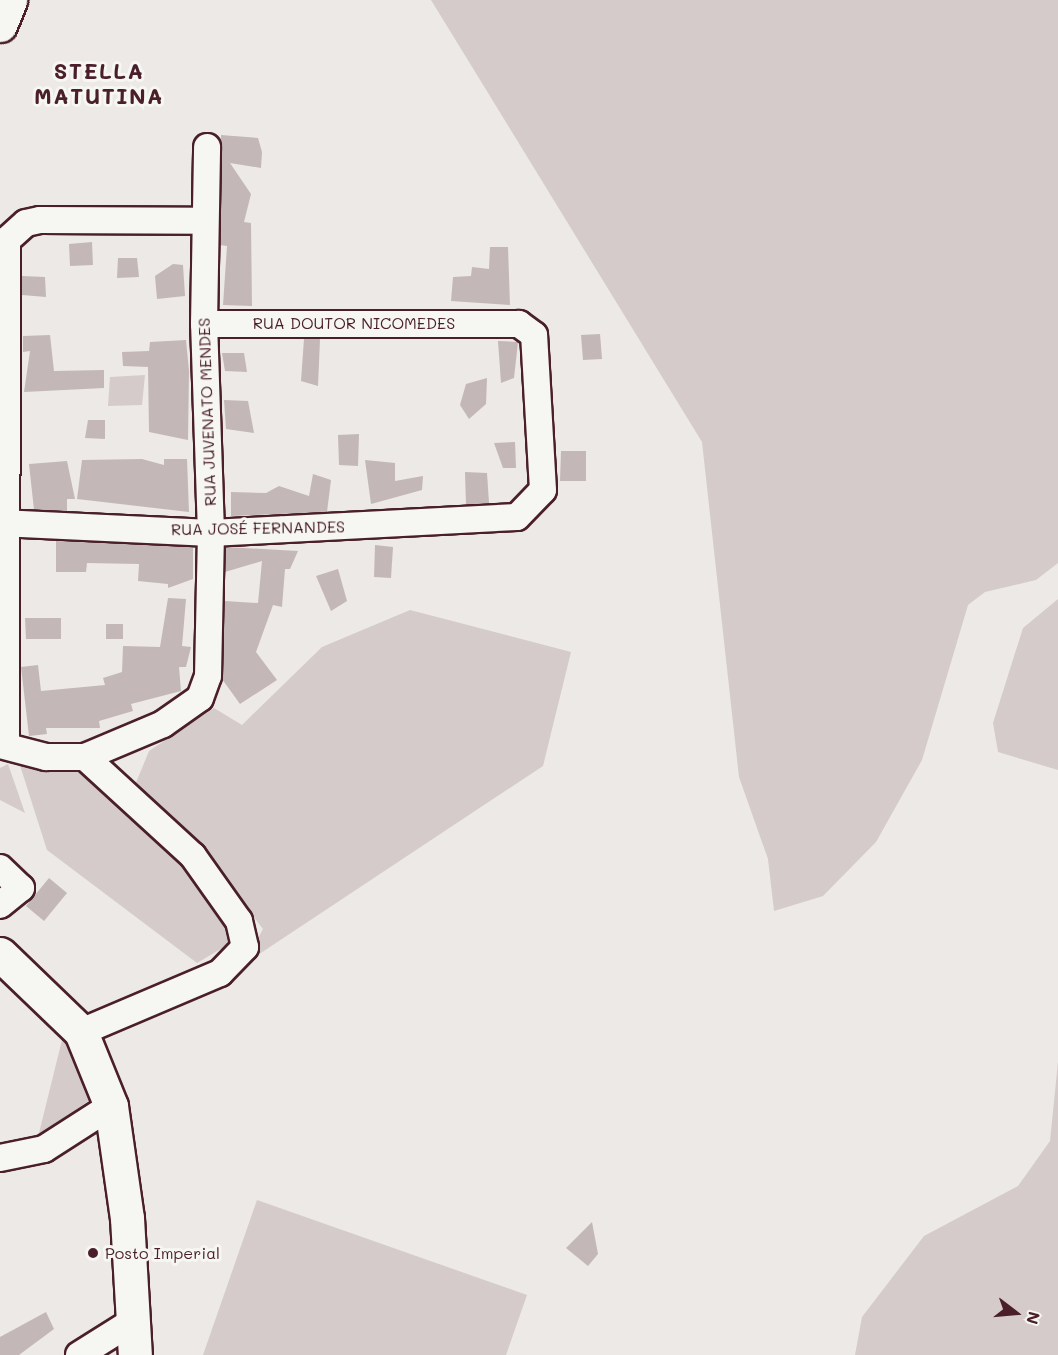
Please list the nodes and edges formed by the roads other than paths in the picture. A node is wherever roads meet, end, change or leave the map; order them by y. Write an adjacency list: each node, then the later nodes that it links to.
1 (10, 0): 2 (main road)
2 (0, 25)
3 (207, 147): 4 (street, RUA JUVENATO MENDES)
4 (204, 221): 5 (street, RUA JUVENATO MENDES); 7 (street)
5 (204, 324): 6 (street, RUA DOUTOR NICOMEDES); 8 (street, RUA JUVENATO MENDES)
6 (517, 518): 8 (street, RUA JOSÉ FERNANDES)
7 (4, 523): 8 (street, RUA JOSÉ FERNANDES); 9 (street)
8 (211, 533): 10 (street, RUA JUVENATO MENDES)
9 (3, 745): 10 (street)
10 (85, 757): 14 (street)
11 (0, 867): 12 (street)
12 (0, 905)
13 (0, 954): 14 (main road)
14 (81, 1032): 15 (main road)
15 (111, 1106): 16 (street); 17 (main road)
16 (0, 1158)
17 (133, 1321): 18 (street); 19 (main road)
18 (79, 1355)
19 (135, 1355)

